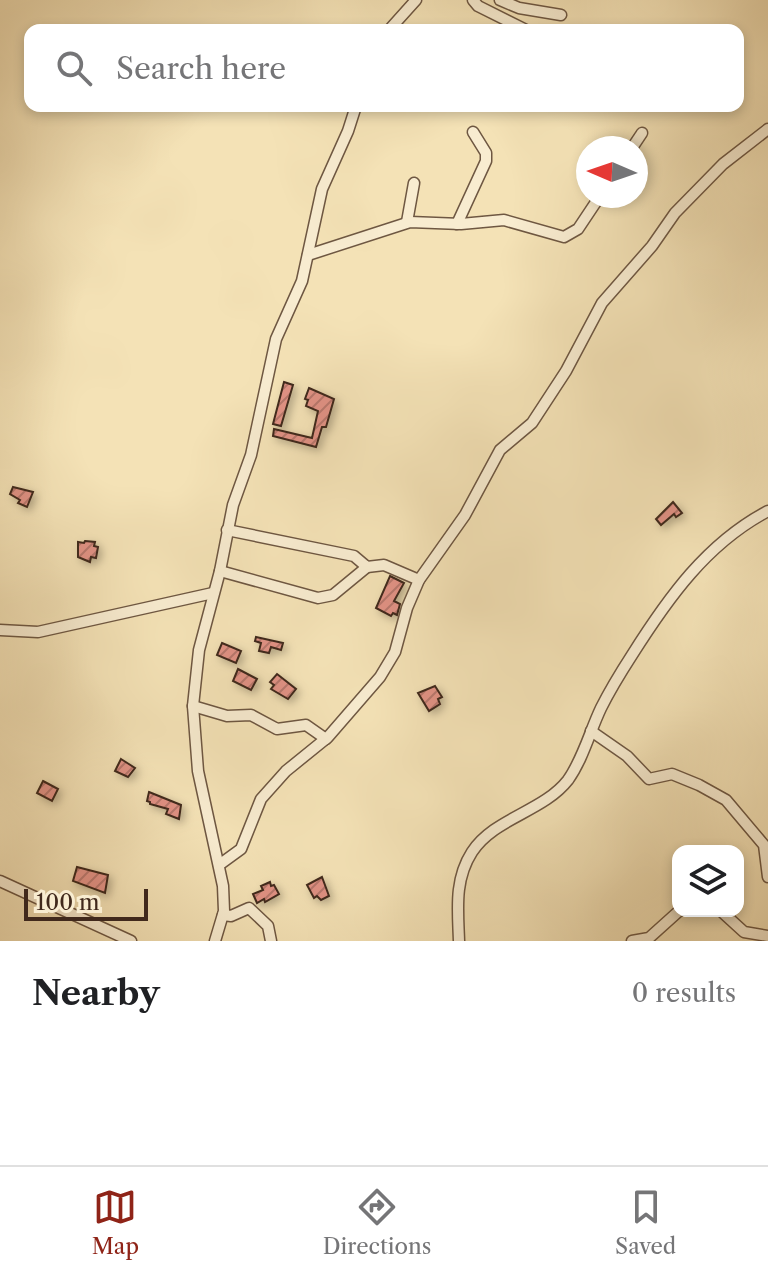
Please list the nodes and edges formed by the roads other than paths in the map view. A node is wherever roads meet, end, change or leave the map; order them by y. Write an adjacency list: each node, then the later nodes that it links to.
1 (416, 0): 5 (street)
2 (473, 0): 6 (street)
3 (500, 0): 4 (street)
4 (561, 15)
5 (394, 24)
6 (514, 24)
7 (354, 112): 16 (street)
8 (768, 129): 21 (street)
9 (473, 132): 15 (street)
10 (642, 133): 11 (street)
11 (640, 136)
12 (414, 183): 14 (street)
13 (592, 208): 15 (street)
14 (407, 222): 15 (street); 16 (street)
15 (457, 224)
16 (308, 255): 18 (street)
17 (768, 511): 25 (street)
18 (227, 530): 19 (street); 20 (street)
19 (367, 567): 20 (street); 21 (street)
20 (220, 571): 22 (street)
21 (419, 580): 26 (street)
22 (213, 593): 23 (street); 24 (street)
23 (0, 630)
24 (193, 706): 26 (street); 27 (street)
25 (591, 731): 28 (street); 37 (street)
26 (326, 739): 27 (street)
27 (219, 865): 30 (street)
28 (768, 877)
29 (0, 881): 34 (street)
30 (223, 915): 35 (street); 36 (street)
31 (672, 917): 38 (street)
32 (728, 917): 33 (street)
33 (768, 936)
34 (131, 941)
35 (215, 941)
36 (271, 941)
37 (459, 941)
38 (632, 941)

